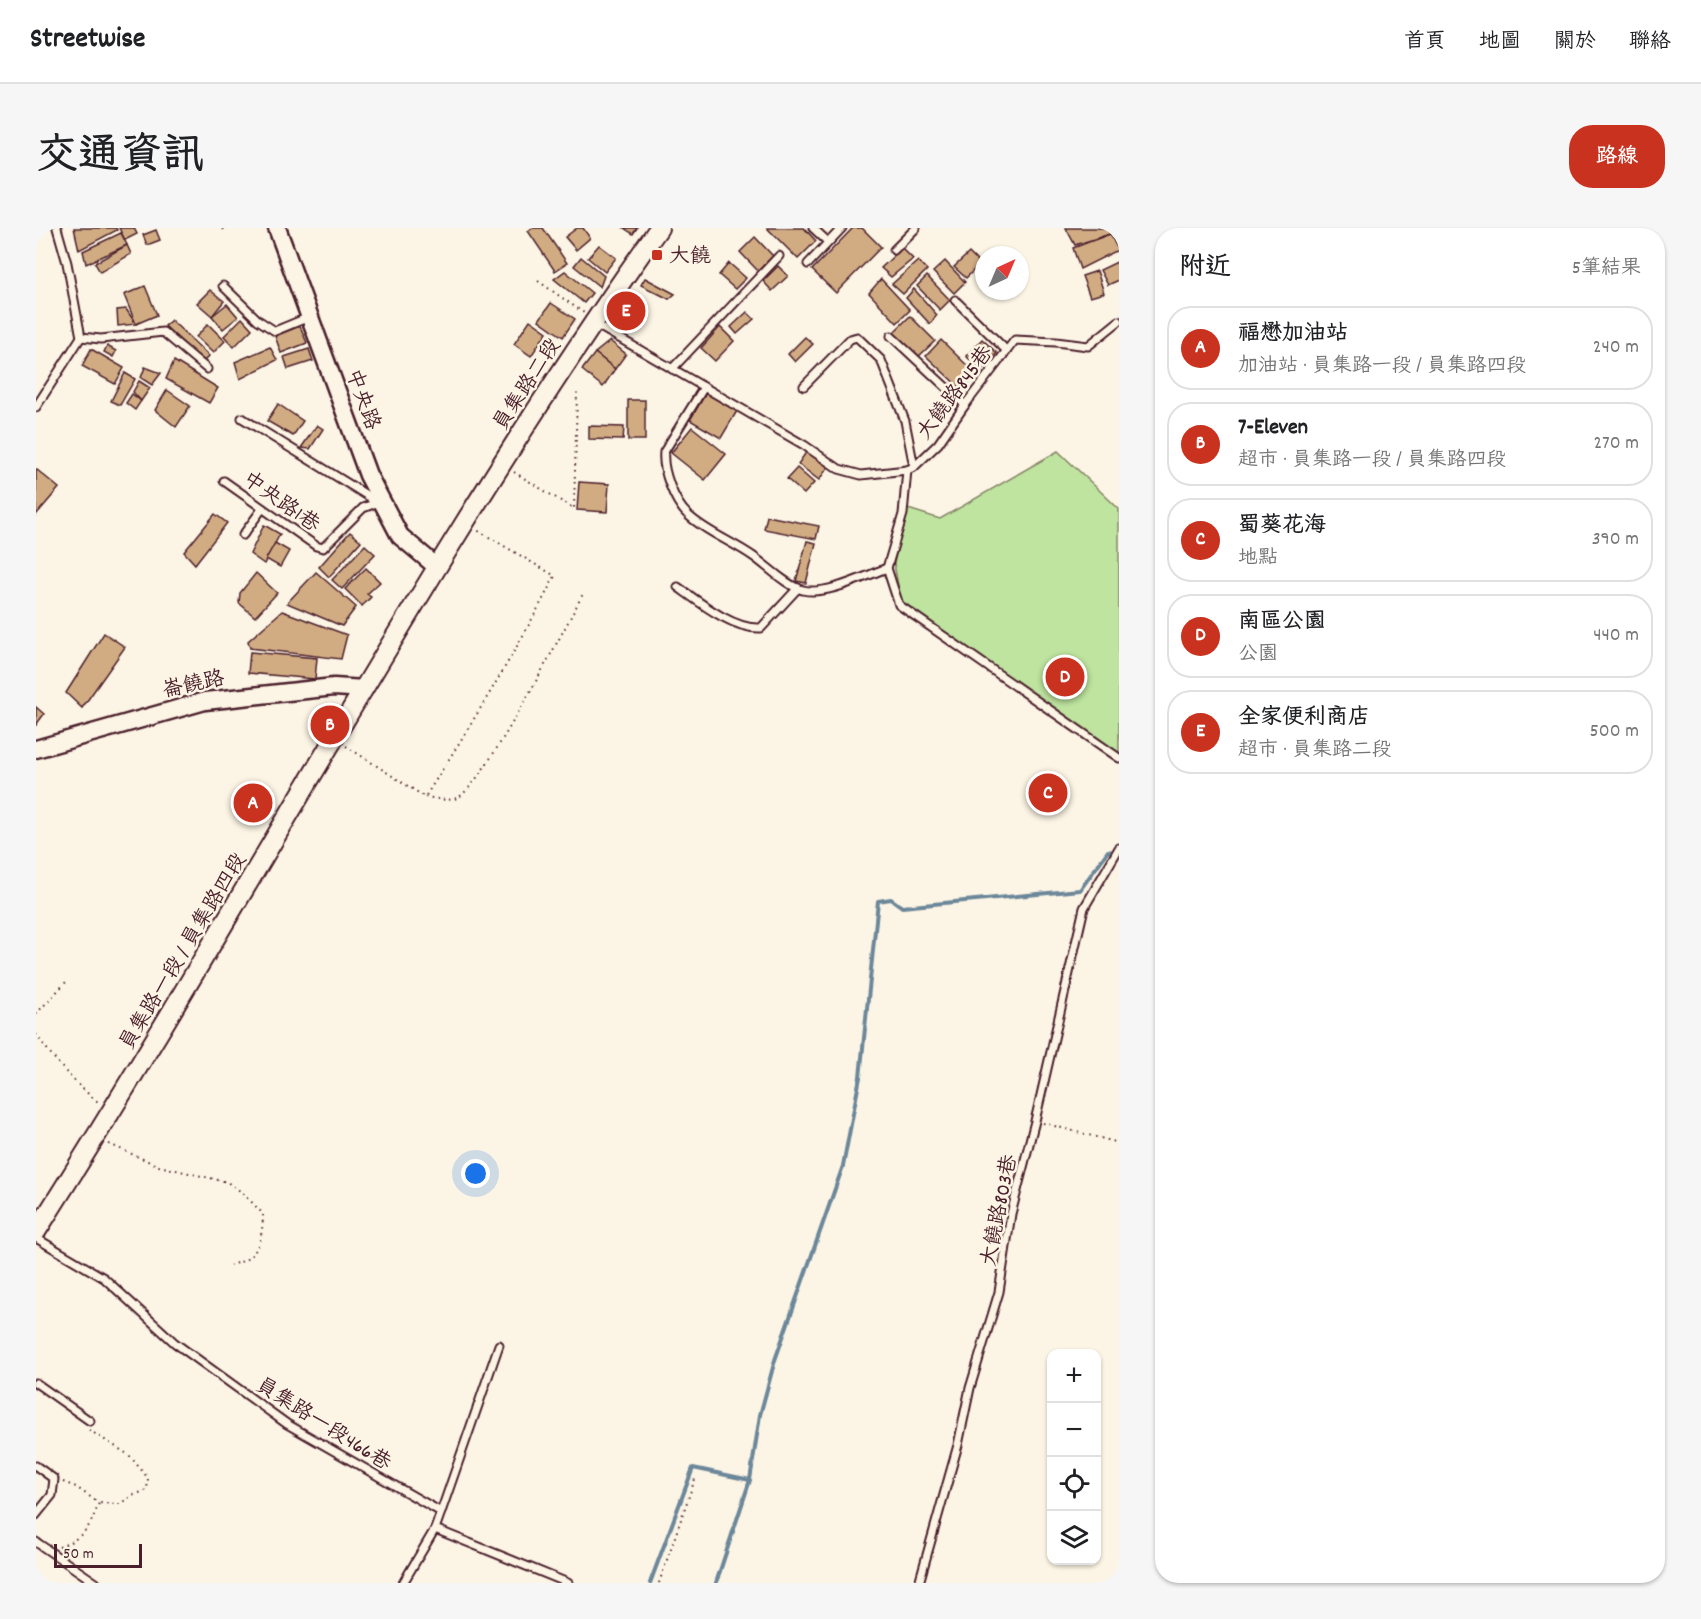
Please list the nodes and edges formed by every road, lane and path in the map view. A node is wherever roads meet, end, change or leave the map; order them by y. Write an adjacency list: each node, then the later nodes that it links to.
1 (57, 228): 18 (lane)
2 (277, 228): 14 (street, 中央路)
3 (659, 228): 16 (main road, 員集路二段)
4 (813, 228): 7 (lane)
5 (842, 228): 7 (lane)
6 (916, 228): 8 (lane)
7 (828, 242): 10 (lane)
8 (894, 250)
9 (779, 256): 21 (lane)
10 (808, 264)
11 (538, 281): 16 (path)
12 (223, 286): 14 (lane)
13 (955, 300): 19 (lane)
14 (310, 317): 31 (street, 中央路)
15 (1119, 321): 19 (lane, 大饒路845巷)
16 (592, 322): 21 (lane); 28 (main road, 員集路二段)
17 (891, 336): 25 (lane)
18 (81, 337): 20 (lane); 26 (lane)
19 (1006, 350): 25 (lane, 大饒路845巷)
20 (207, 369)
21 (672, 369): 23 (lane)
22 (804, 386): 29 (lane)
23 (704, 387): 29 (lane); 38 (lane)
24 (577, 393): 28 (path)
25 (964, 405): 29 (lane, 大饒路845巷)
26 (36, 407)
27 (242, 418): 31 (lane)
28 (501, 465): 33 (main road, 員集路二段)
29 (911, 468): 36 (lane)
30 (224, 481): 32 (lane, 中央路1巷)
31 (378, 502): 32 (lane, 中央路1巷); 35 (street, 中央路)
32 (262, 508): 34 (lane)
33 (464, 523): 35 (main road, 員集路二段); 44 (path)
34 (243, 535)
35 (437, 567): 40 (main road, 員集路一段 / 員集路四段)
36 (886, 568): 38 (lane); 43 (lane)
37 (678, 587): 38 (lane)
38 (798, 588)
39 (583, 594): 44 (path)
40 (364, 689): 41 (main road, 員集路一段 / 員集路四段); 42 (street, 崙饒路)
41 (335, 739): 44 (path); 49 (main road, 員集路一段 / 員集路四段)
42 (36, 749)
43 (1119, 758)
44 (425, 797)
45 (1119, 848): 50 (lane, 大饒路803巷)
46 (67, 981): 47 (path)
47 (36, 1014)
48 (36, 1034): 49 (path)
49 (111, 1112): 51 (main road, 員集路一段 / 員集路四段)
50 (1035, 1121): 52 (path); 72 (lane, 大饒路803巷)
51 (96, 1137): 53 (main road, 員集路一段 / 員集路四段); 55 (path)
52 (1119, 1143)
53 (36, 1232)
54 (36, 1238): 63 (lane, 員集路一段466巷)
55 (230, 1265)
56 (499, 1345): 63 (lane)
57 (36, 1383): 58 (lane)
58 (90, 1421): 62 (path)
59 (36, 1466): 61 (lane)
60 (696, 1476): 71 (path)
61 (54, 1479): 62 (path); 64 (lane)
62 (99, 1503): 67 (path)
63 (441, 1512): 65 (lane)
64 (36, 1515)
65 (435, 1529): 69 (lane); 70 (lane)
66 (36, 1542): 67 (lane)
67 (49, 1551): 68 (lane)
68 (96, 1583)
69 (402, 1583)
70 (568, 1583)
71 (659, 1583)
72 (919, 1583)

